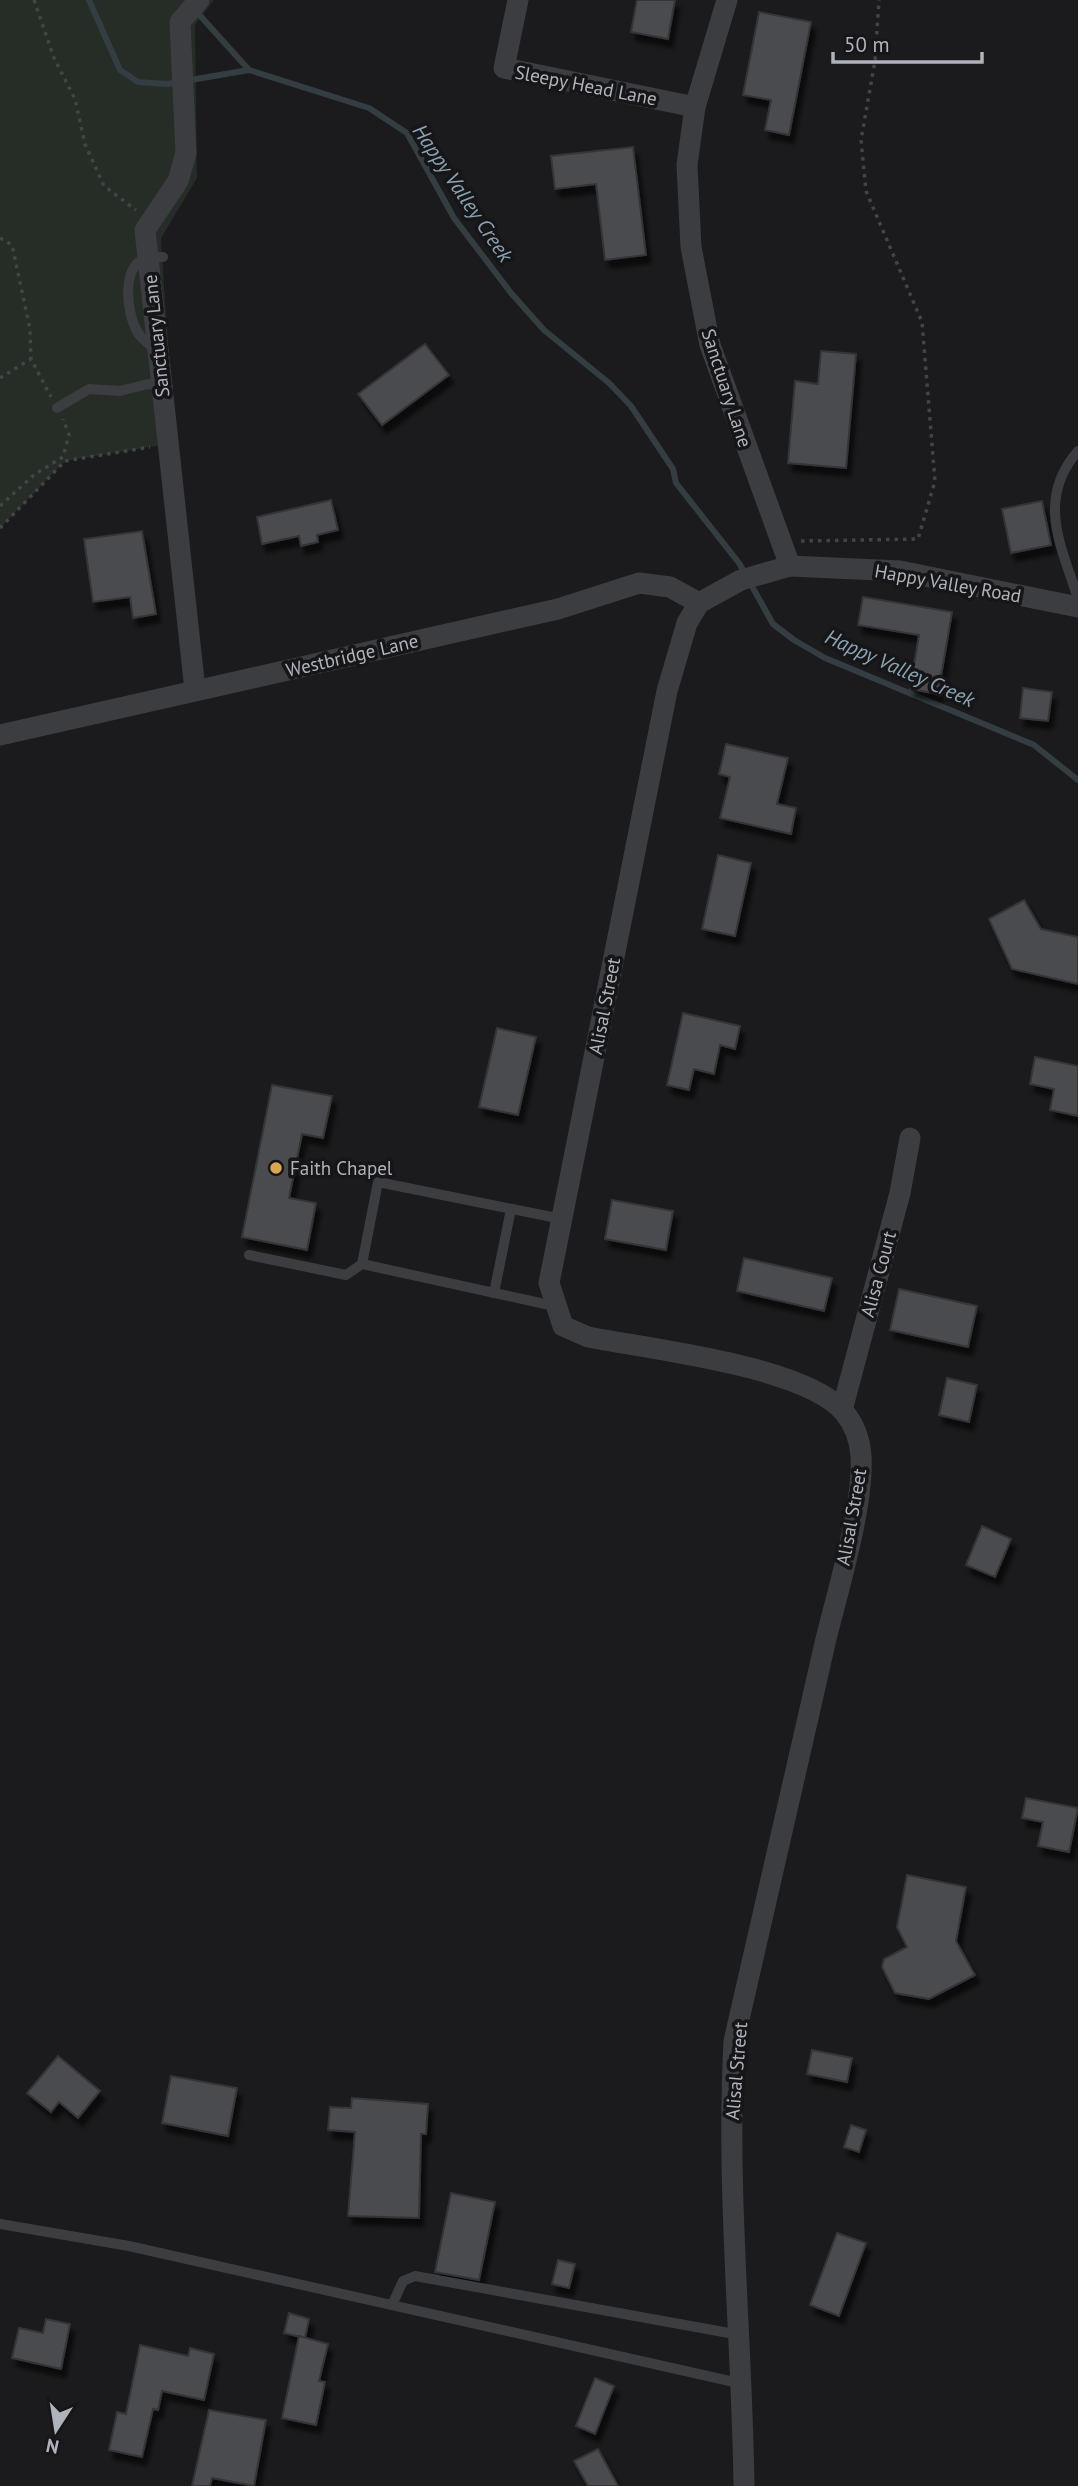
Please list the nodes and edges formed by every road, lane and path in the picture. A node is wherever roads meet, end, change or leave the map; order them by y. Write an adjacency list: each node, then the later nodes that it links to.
1 (34, 0): 7 (path)
2 (199, 0): 7 (street)
3 (518, 0): 6 (street, Sleepy Head Lane)
4 (727, 0): 6 (street, Sanctuary Lane)
5 (879, 0): 17 (path)
6 (695, 107): 17 (street, Sanctuary Lane)
7 (145, 230): 11 (street, Sanctuary Lane)
8 (0, 238): 9 (path)
9 (31, 359): 10 (path); 12 (path)
10 (0, 378)
11 (166, 385): 12 (lane); 13 (street, Sanctuary Lane)
12 (57, 408): 15 (path)
13 (168, 444): 16 (path); 22 (street, Sanctuary Lane)
14 (1078, 452): 19 (lane)
15 (0, 506)
16 (0, 528)
17 (778, 540): 18 (street, Sanctuary Lane)
18 (790, 566): 20 (street, Happy Valley Road); 21 (street, Happy Valley Road)
19 (1078, 598)
20 (699, 603): 22 (street, Westbridge Lane); 26 (street, Alisal Street)
21 (1078, 607)
22 (195, 690): 23 (street, Westbridge Lane)
23 (0, 735)
24 (910, 1138): 31 (street, Alisa Court)
25 (510, 1209): 26 (lane); 28 (lane); 29 (lane)
26 (562, 1219): 30 (street, Alisal Street)
27 (249, 1255): 28 (lane)
28 (362, 1264): 29 (lane)
29 (494, 1293): 30 (lane)
30 (554, 1306): 31 (street, Alisal Street)
31 (842, 1410): 34 (street, Alisal Street)
32 (0, 2224): 33 (lane)
33 (391, 2305): 34 (lane); 35 (lane)
34 (740, 2335): 35 (street, Alisal Street)
35 (743, 2384): 36 (street, Alisal Street)
36 (744, 2486)

